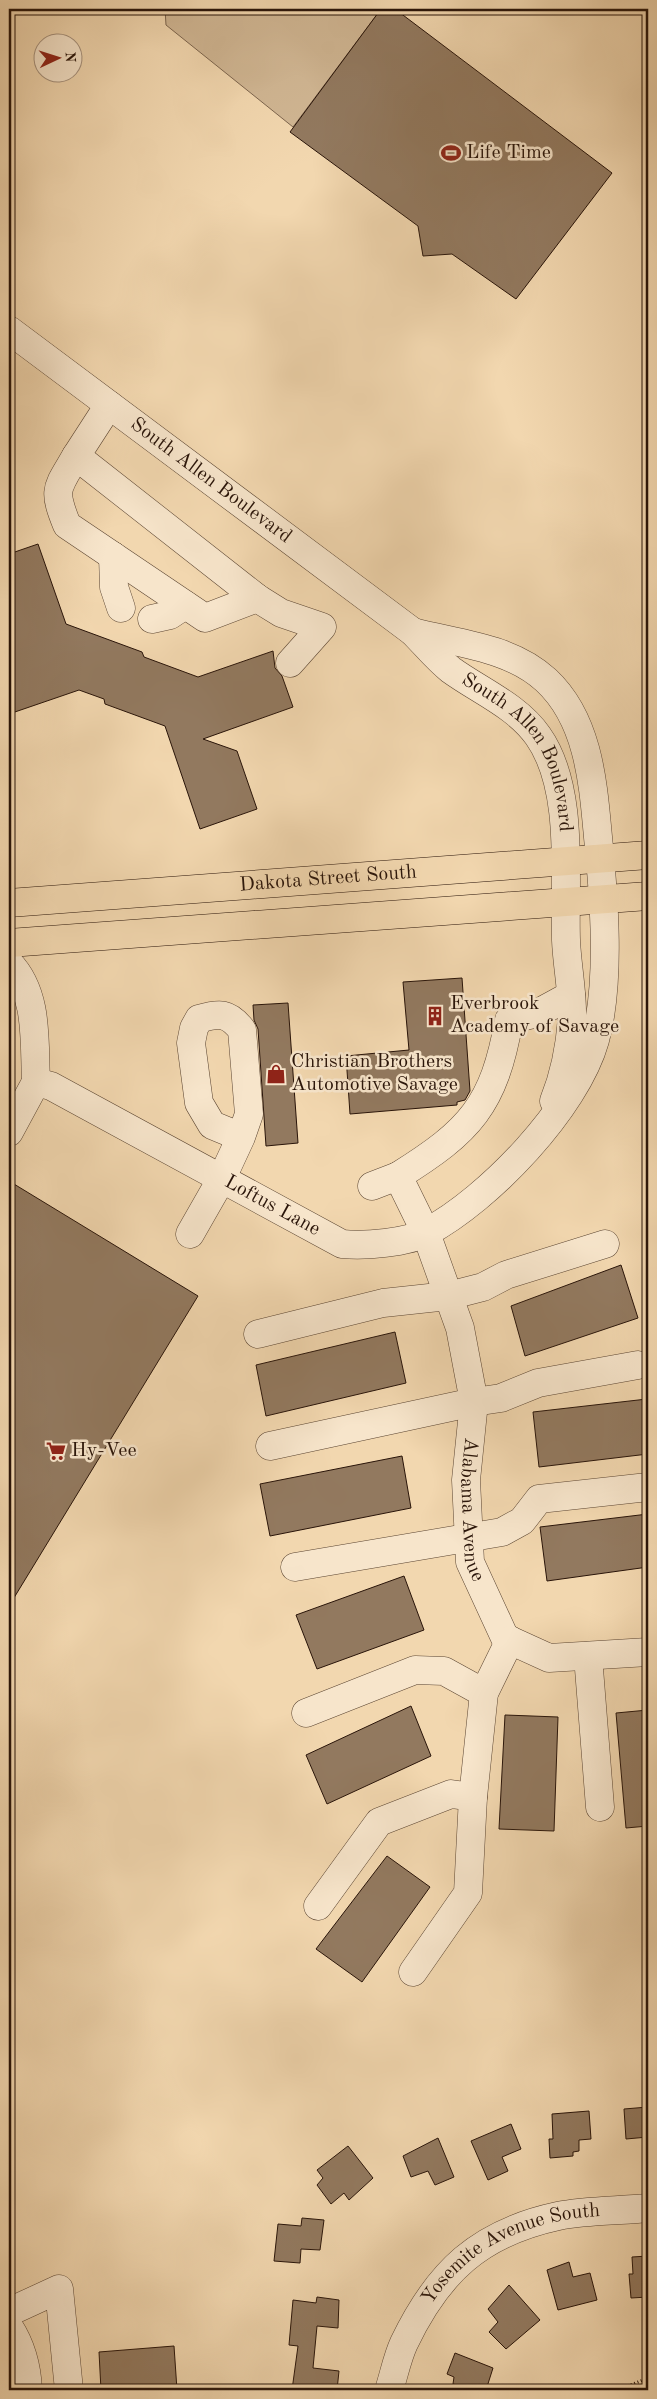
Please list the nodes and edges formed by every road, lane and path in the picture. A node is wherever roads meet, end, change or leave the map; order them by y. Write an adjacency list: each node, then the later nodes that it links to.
1 (9, 330): 2 (street, South Allen Boulevard)
2 (109, 405): 3 (street); 9 (street, South Allen Boulevard)
3 (76, 456): 4 (street); 5 (street)
4 (113, 556): 6 (street); 7 (street)
5 (257, 598): 6 (street); 10 (street)
6 (185, 605): 8 (street)
7 (122, 608)
8 (152, 619)
9 (414, 632): 12 (street, South Allen Boulevard); 13 (street, South Allen Boulevard)
10 (290, 664)
11 (648, 855): 12 (main road, Dakota Street South)
12 (600, 859): 13 (main road, Dakota Street South); 15 (street, South Allen Boulevard)
13 (566, 861): 16 (street, South Allen Boulevard); 17 (main road, Dakota Street South)
14 (648, 896): 15 (main road, Dakota Street South)
15 (603, 900): 16 (main road, Dakota Street South); 22 (street, Loftus Lane)
16 (568, 902): 18 (main road, Dakota Street South); 20 (street, Loftus Lane)
17 (9, 903)
18 (9, 943)
19 (9, 963): 21 (street)
20 (571, 995): 22 (street, Loftus Lane); 25 (street)
21 (36, 1082): 23 (street); 26 (street, Loftus Lane)
22 (550, 1120): 28 (street, Loftus Lane)
23 (9, 1132)
24 (241, 1137): 26 (street)
25 (398, 1176): 27 (street); 28 (street, Alabama Avenue)
26 (222, 1178): 28 (street, Loftus Lane); 29 (street)
27 (372, 1186)
28 (426, 1233): 31 (street, Alabama Avenue)
29 (190, 1234)
30 (605, 1244): 31 (street)
31 (448, 1296): 32 (street); 34 (street, Alabama Avenue)
32 (258, 1334)
33 (638, 1365): 34 (street)
34 (474, 1402): 35 (street); 37 (street, Alabama Avenue)
35 (270, 1446)
36 (648, 1487): 37 (street)
37 (469, 1537): 38 (street); 39 (street, Alabama Avenue)
38 (295, 1567)
39 (510, 1640): 41 (street); 42 (street)
40 (648, 1652): 41 (street)
41 (588, 1656): 45 (street)
42 (484, 1693): 43 (street); 44 (street)
43 (306, 1713)
44 (473, 1797): 46 (street); 47 (street)
45 (600, 1806)
46 (318, 1906)
47 (413, 1972)
48 (648, 2208): 54 (street, Yosemite Avenue South)
49 (9, 2312): 53 (street)
50 (9, 2327): 52 (street)
51 (648, 2378): 55 (path)
52 (28, 2390)
53 (69, 2390)
54 (389, 2390)
55 (618, 2390)

